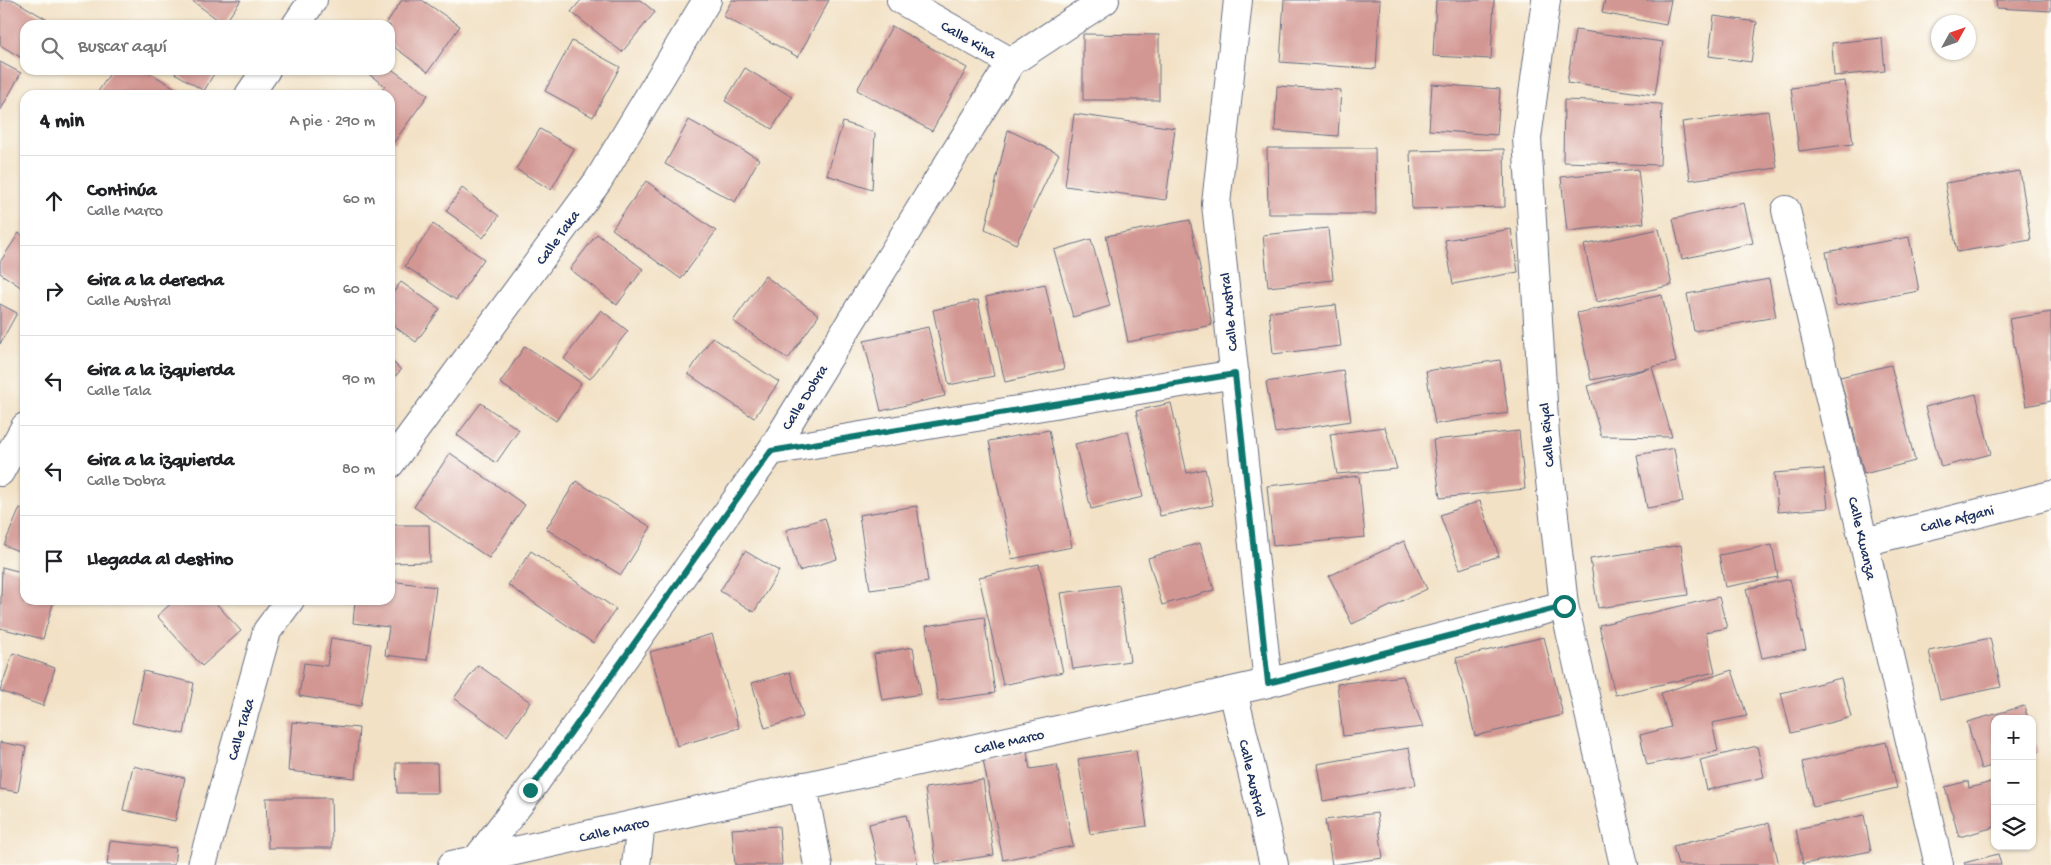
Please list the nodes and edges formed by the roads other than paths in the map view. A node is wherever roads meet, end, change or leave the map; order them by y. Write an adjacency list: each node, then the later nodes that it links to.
1 (313, 0): 7 (street)
2 (707, 0): 15 (street, Calle Taka)
3 (901, 0): 8 (street, Calle Kina)
4 (1105, 0): 8 (street, Calle Dobra)
5 (1238, 0): 12 (street, Calle Austral)
6 (1546, 0): 20 (street, Calle Riyal)
7 (299, 20)
8 (1010, 62): 14 (street, Calle Dobra)
9 (263, 75): 10 (street)
10 (252, 90)
11 (1786, 210): 18 (street, Calle Kwanza)
12 (1235, 374): 14 (street); 21 (street, Calle Austral)
13 (20, 436): 16 (street)
14 (771, 451): 25 (street, Calle Dobra)
15 (395, 457)
16 (0, 472)
17 (2051, 495): 18 (street, Calle Afgani)
18 (1864, 542): 31 (street, Calle Kwanza)
19 (286, 605): 26 (street, Calle Taka)
20 (1564, 606): 21 (street, Calle Marco); 30 (street, Calle Riyal)
21 (1268, 683): 22 (street, Calle Marco)
22 (1233, 691): 23 (street, Calle Marco); 29 (street, Calle Austral)
23 (803, 786): 24 (street, Calle Marco); 28 (street)
24 (641, 822): 25 (street, Calle Marco); 27 (street)
25 (464, 862)
26 (202, 865)
27 (636, 865)
28 (818, 865)
29 (1274, 865)
30 (1624, 865)
31 (1938, 865)

